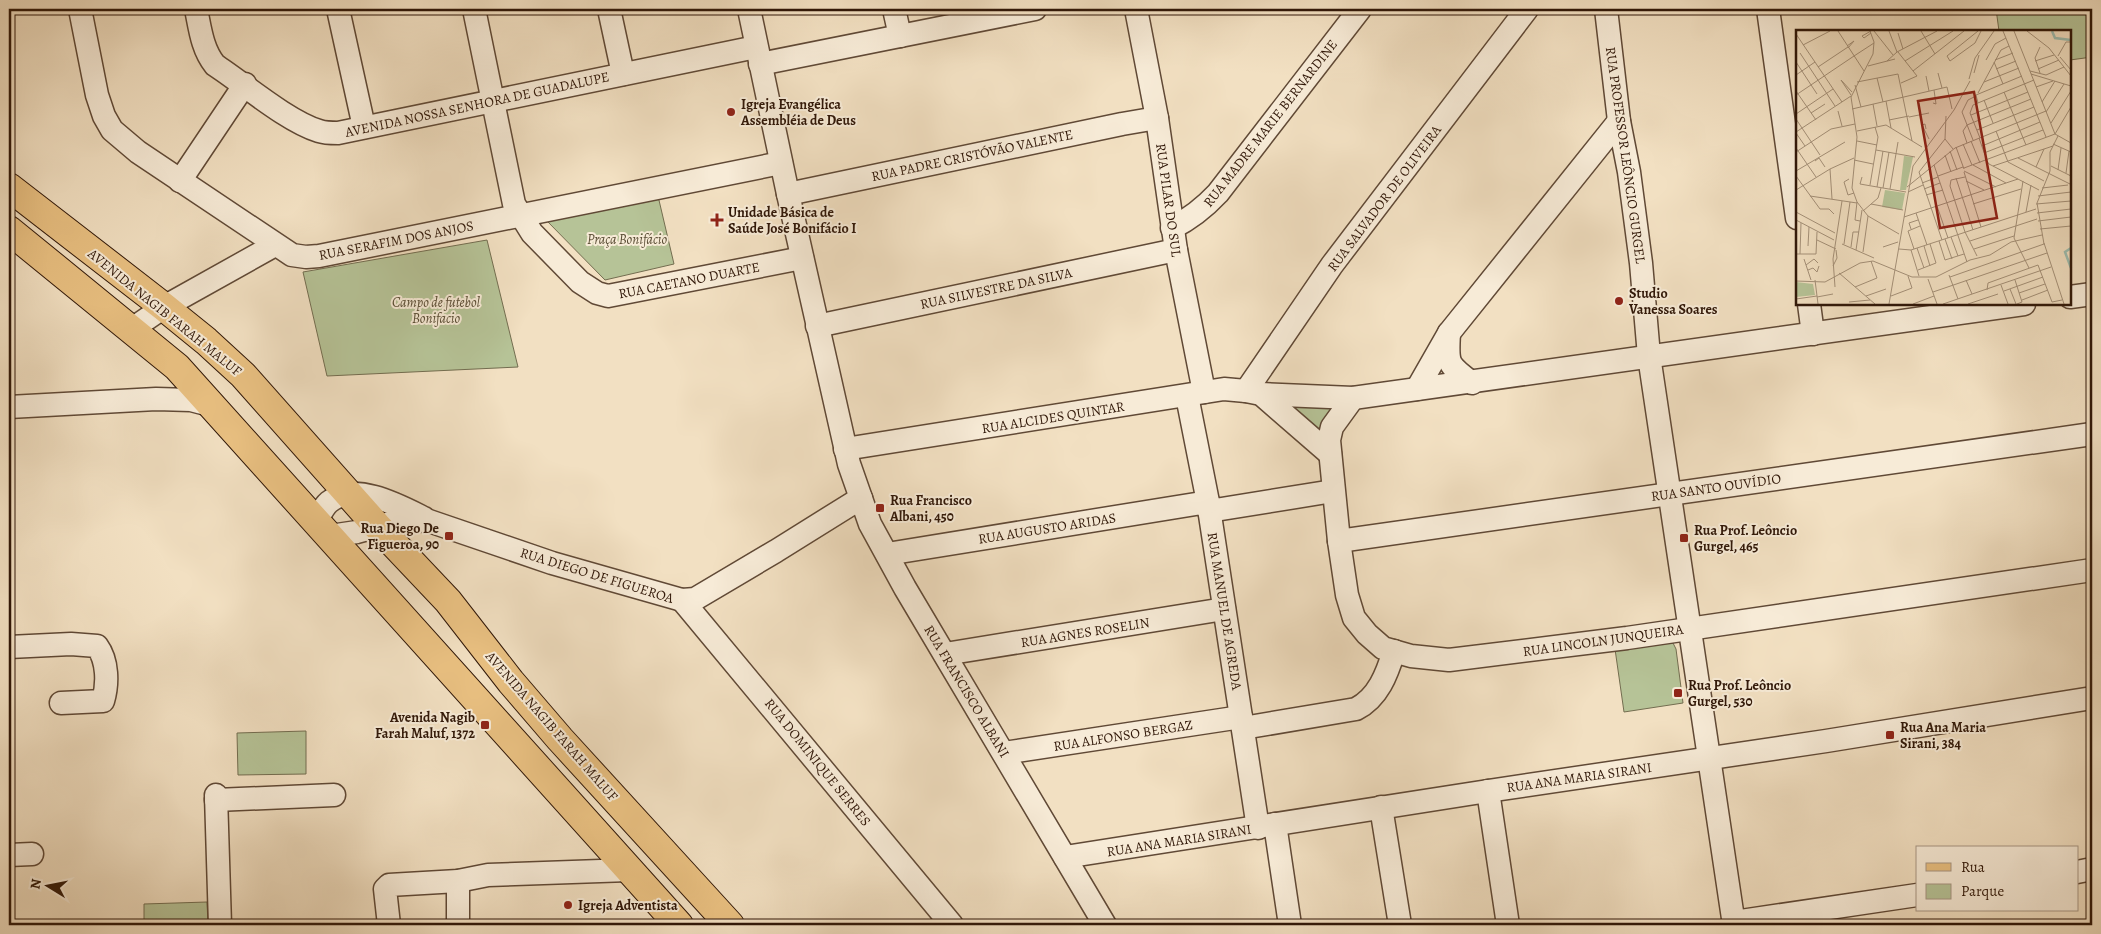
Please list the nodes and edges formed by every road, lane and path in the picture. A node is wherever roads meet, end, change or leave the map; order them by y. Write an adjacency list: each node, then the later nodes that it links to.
1 (80, 9): 23 (street, RUA SERAFIM DOS ANJOS)
2 (196, 9): 17 (street, AVENIDA NOSSA SENHORA DE GUADALUPE)
3 (338, 9): 21 (street)
4 (474, 9): 18 (street)
5 (609, 9): 16 (street)
6 (749, 9): 15 (street, RUA FRANCISCO ALBANI)
7 (894, 9): 14 (street)
8 (1136, 9): 19 (street, RUA PILAR DO SUL)
9 (1360, 9): 29 (street, RUA MADRE MARIE BERNARDINE)
10 (1527, 9): 45 (street, RUA SALVADOR DE OLIVEIRA)
11 (1606, 9): 20 (street, RUA PROFESSOR LEÔNCIO GURGEL)
12 (1768, 9): 26 (street)
13 (1024, 10): 14 (street, AVENIDA NOSSA SENHORA DE GUADALUPE)
14 (900, 36): 15 (street, AVENIDA NOSSA SENHORA DE GUADALUPE)
15 (758, 55): 16 (street, AVENIDA NOSSA SENHORA DE GUADALUPE); 22 (street, RUA FRANCISCO ALBANI)
16 (623, 74): 18 (street, AVENIDA NOSSA SENHORA DE GUADALUPE)
17 (244, 84): 21 (street, AVENIDA NOSSA SENHORA DE GUADALUPE); 23 (street)
18 (494, 100): 21 (street, AVENIDA NOSSA SENHORA DE GUADALUPE); 27 (street)
19 (1157, 118): 25 (street, RUA PADRE CRISTÓVÃO VALENTE); 29 (street, RUA PILAR DO SUL)
20 (1618, 121): 39 (street); 41 (street, RUA PROFESSOR LEÔNCIO GURGEL)
21 (364, 128)
22 (781, 163): 25 (street, RUA FRANCISCO ALBANI); 27 (street, RUA SERAFIM DOS ANJOS)
23 (180, 181): 30 (street, RUA SERAFIM DOS ANJOS)
24 (9, 187): 36 (main road, AVENIDA NAGIB FARAH MALUF)
25 (788, 194): 31 (street, RUA FRANCISCO ALBANI)
26 (1796, 211)
27 (519, 215): 30 (street, RUA SERAFIM DOS ANJOS); 31 (street, RUA CAETANO DUARTE)
28 (9, 230): 38 (main road)
29 (1174, 239): 37 (street, RUA SILVESTRE DA SILVA); 46 (street, RUA PILAR DO SUL)
30 (275, 245): 36 (street)
31 (802, 258): 37 (street, RUA FRANCISCO ALBANI)
32 (2092, 294): 33 (street)
33 (2071, 297)
34 (1809, 305): 40 (street)
35 (2017, 305): 40 (street)
36 (164, 307): 38 (street); 56 (main road, AVENIDA NAGIB FARAH MALUF)
37 (817, 326): 52 (street, RUA FRANCISCO ALBANI)
38 (132, 329): 42 (main road)
39 (1449, 334): 43 (street); 44 (street)
40 (1813, 334): 41 (street)
41 (1649, 356): 43 (street); 55 (street, RUA PROFESSOR LEÔNCIO GURGEL)
42 (177, 367): 48 (street); 49 (main road)
43 (1472, 383): 44 (street)
44 (1417, 389): 47 (street)
45 (1254, 392): 46 (street, RUA ALCIDES QUINTAR); 47 (street, RUA ALCIDES QUINTAR); 53 (street)
46 (1196, 394): 52 (street, RUA ALCIDES QUINTAR); 58 (street, RUA MANUEL DE AGREDA)
47 (1348, 398): 53 (street, RUA LINCOLN JUNQUEIRA)
48 (156, 399): 49 (street); 50 (street)
49 (214, 406): 61 (main road)
50 (9, 407)
51 (2092, 434): 55 (street, RUA SANTO OUVÍDIO)
52 (845, 449): 57 (street, RUA FRANCISCO ALBANI)
53 (1330, 454): 54 (street, RUA LINCOLN JUNQUEIRA)
54 (1334, 491): 58 (street, RUA AUGUSTO ARIDAS); 62 (street, RUA LINCOLN JUNQUEIRA)
55 (1670, 494): 62 (street, RUA SANTO OUVÍDIO); 67 (street, RUA PROFESSOR LEÔNCIO GURGEL)
56 (350, 495): 59 (street, RUA DIEGO DE FIGUEROA); 60 (main road, AVENIDA NAGIB FARAH MALUF); 61 (street)
57 (861, 498): 63 (street, RUA FRANCISCO ALBANI); 65 (street, RUA DIEGO DE FIGUEROA)
58 (1208, 507): 63 (street, RUA AUGUSTO ARIDAS); 66 (street, RUA MANUEL DE AGREDA)
59 (429, 521): 60 (street, RUA DIEGO DE FIGUEROA); 65 (street, RUA DIEGO DE FIGUEROA)
60 (377, 526): 61 (street); 93 (main road, AVENIDA NAGIB FARAH MALUF)
61 (323, 529): 84 (main road)
62 (1339, 541): 69 (street, RUA LINCOLN JUNQUEIRA)
63 (886, 554): 70 (street, RUA FRANCISCO ALBANI)
64 (2092, 570): 67 (street, RUA LINCOLN JUNQUEIRA)
65 (682, 600): 94 (street, RUA DOMINIQUE SERRES)
66 (1224, 610): 70 (street, RUA AGNES ROSELIN); 73 (street, RUA MANUEL DE AGREDA)
67 (1689, 628): 69 (street, RUA LINCOLN JUNQUEIRA); 75 (street, RUA PROFESSOR LEÔNCIO GURGEL)
68 (9, 647): 72 (street)
69 (1394, 651): 73 (street, RUA ALFONSO BERGAZ)
70 (945, 654): 74 (street, RUA FRANCISCO ALBANI)
71 (2092, 698): 75 (street, RUA ANA MARIA SIRANI)
72 (61, 703)
73 (1242, 722): 74 (street, RUA ALFONSO BERGAZ); 79 (street, RUA MANUEL DE AGREDA)
74 (1004, 753): 82 (street, RUA FRANCISCO ALBANI)
75 (1708, 758): 76 (street, RUA ANA MARIA SIRANI); 88 (street, RUA PROFESSOR LEÔNCIO GURGEL)
76 (1488, 791): 78 (street, RUA ANA MARIA SIRANI); 98 (street)
77 (334, 795): 89 (street)
78 (1381, 807): 79 (street, RUA ANA MARIA SIRANI); 97 (street)
79 (1266, 826): 82 (street, RUA ANA MARIA SIRANI); 96 (street, RUA MANUEL DE AGREDA)
80 (32, 854): 81 (street)
81 (9, 855)
82 (1065, 858): 95 (street, RUA FRANCISCO ALBANI)
83 (2092, 869): 85 (street)
84 (628, 870): 86 (street); 92 (main road)
85 (2078, 872)
86 (458, 881): 90 (street); 91 (street)
87 (1916, 895): 88 (street)
88 (1734, 924)
89 (220, 925)
90 (389, 925)
91 (458, 925)
92 (679, 925)
93 (730, 925)
94 (952, 925)
95 (1105, 925)
96 (1290, 925)
97 (1400, 925)
98 (1508, 925)

